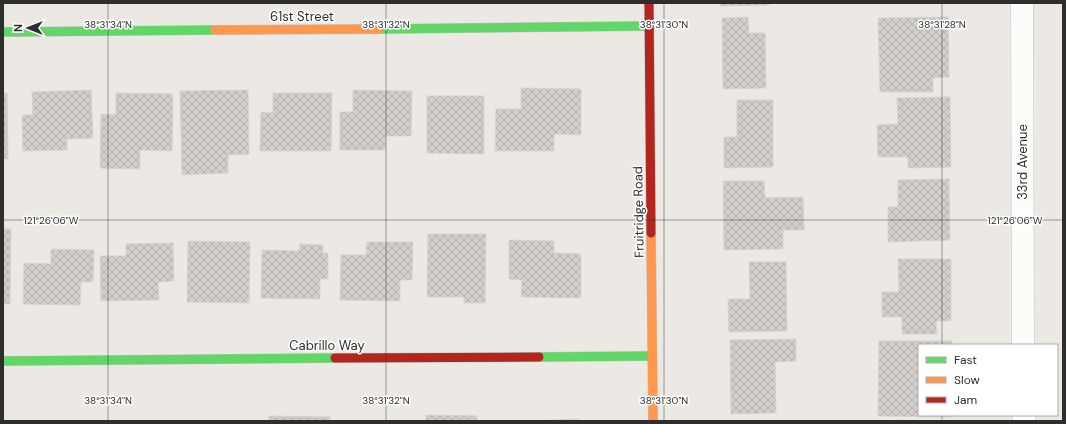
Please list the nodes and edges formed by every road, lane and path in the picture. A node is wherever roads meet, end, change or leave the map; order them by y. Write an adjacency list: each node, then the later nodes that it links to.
1 (649, 3): 3 (street, Fruitridge Road)
2 (1022, 3): 5 (street, 33rd Avenue)
3 (649, 26): 4 (street, 61st Street); 6 (street, Fruitridge Road)
4 (3, 32)
5 (1023, 344)
6 (652, 356): 7 (street, Cabrillo Way); 8 (street, Fruitridge Road)
7 (3, 360)
8 (653, 421)

